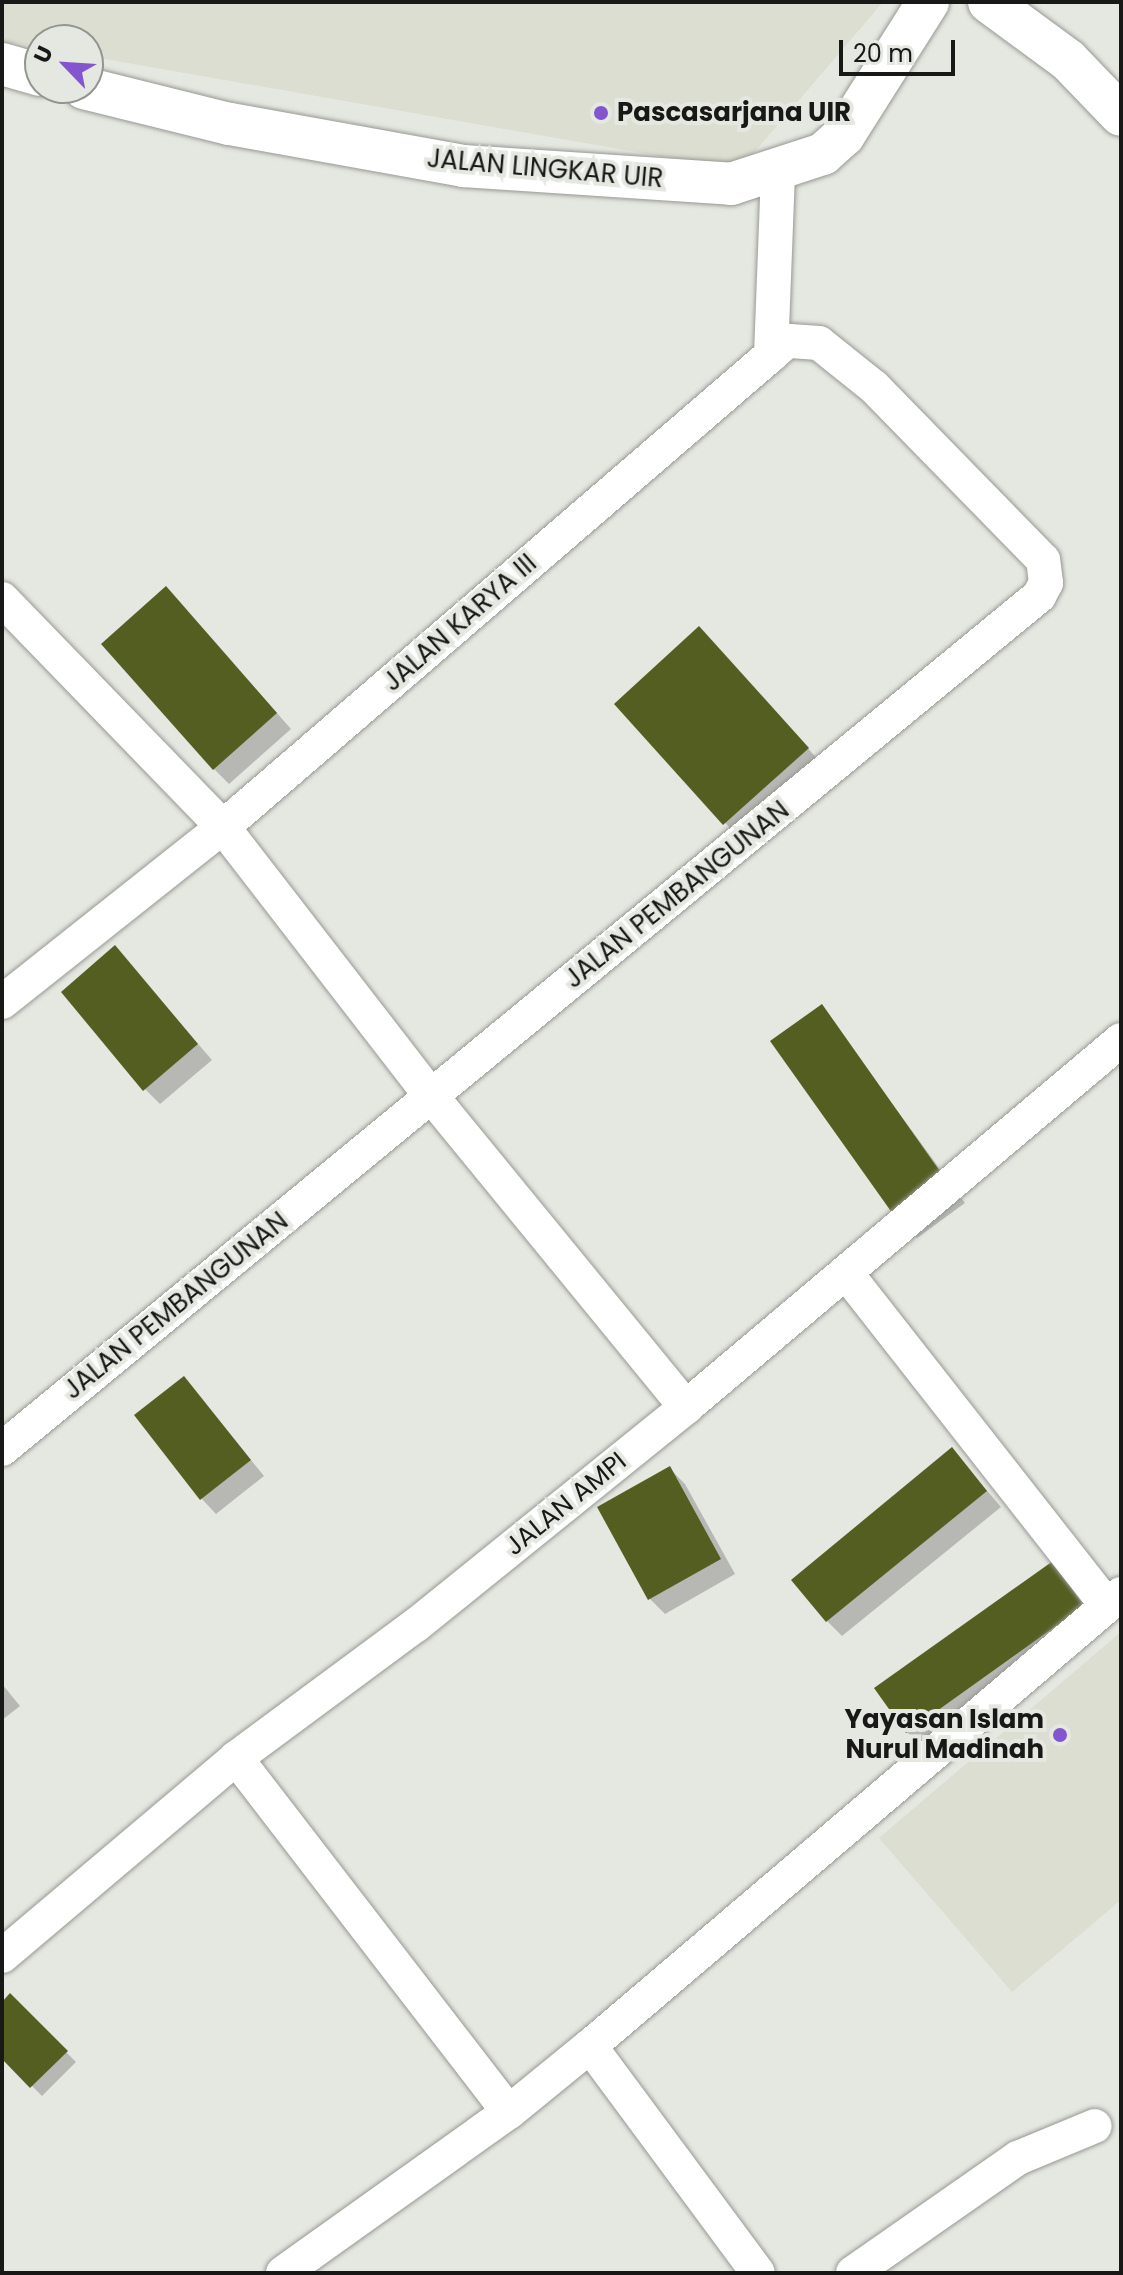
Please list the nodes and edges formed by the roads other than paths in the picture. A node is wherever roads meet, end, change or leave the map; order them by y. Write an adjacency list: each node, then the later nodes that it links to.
1 (928, 2): 7 (street, JALAN LINGKAR UIR)
2 (989, 2): 6 (street)
3 (2, 64): 4 (street)
4 (24, 70)
5 (104, 93): 7 (street, JALAN LINGKAR UIR)
6 (1121, 115)
7 (778, 172): 8 (street)
8 (771, 355): 10 (street, JALAN KARYA III); 13 (street, JALAN PEMBANGUNAN)
9 (2, 599): 10 (street)
10 (223, 827): 11 (street, JALAN KARYA III); 13 (street)
11 (2, 1002)
12 (1121, 1040): 14 (street, JALAN AMPI)
13 (432, 1097): 15 (street); 16 (street, JALAN PEMBANGUNAN)
14 (847, 1274): 15 (street, JALAN AMPI); 17 (street)
15 (686, 1407): 18 (street, JALAN AMPI)
16 (2, 1449)
17 (1114, 1600): 20 (street)
18 (236, 1758): 19 (street, JALAN AMPI); 21 (street)
19 (2, 1956)
20 (590, 2046): 21 (street); 24 (street)
21 (509, 2112): 23 (street)
22 (1095, 2126): 25 (street)
23 (283, 2273)
24 (758, 2273)
25 (853, 2273)

